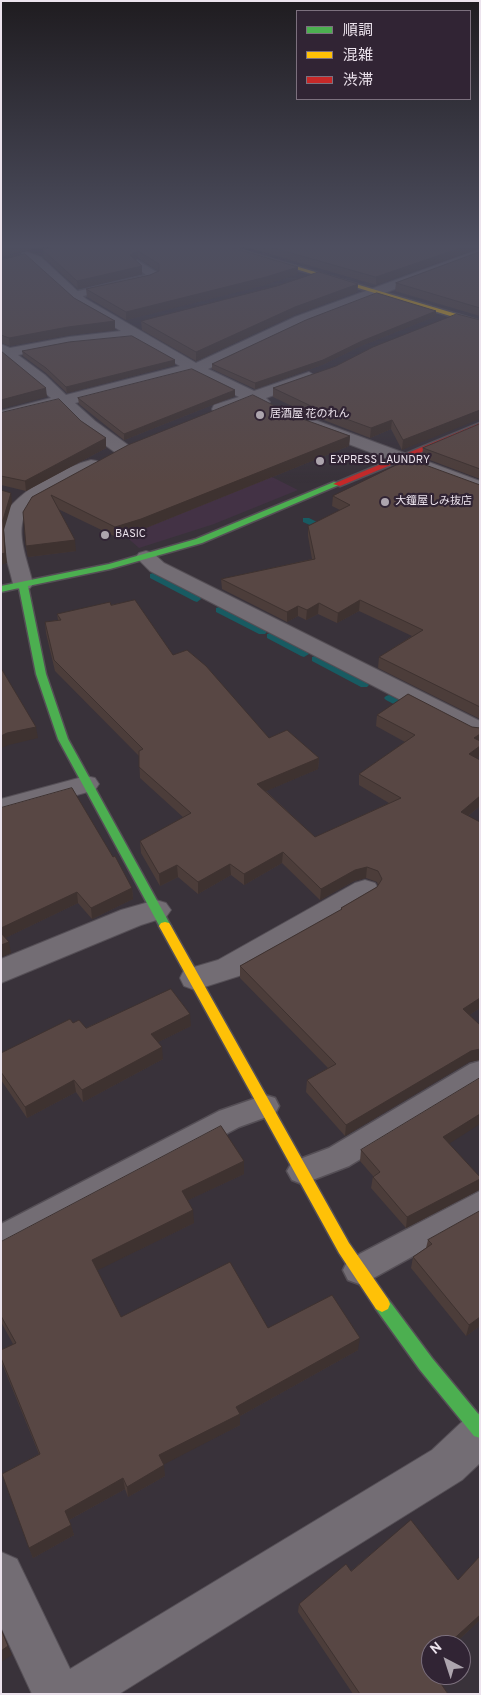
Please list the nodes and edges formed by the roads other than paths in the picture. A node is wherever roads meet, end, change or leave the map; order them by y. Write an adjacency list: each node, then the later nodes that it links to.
1 (130, 325): 3 (street)
2 (289, 325): 5 (street)
3 (136, 328): 4 (street); 5 (street)
4 (6, 357): 8 (street)
5 (194, 368): 7 (street); 8 (street)
6 (329, 370): 7 (street)
7 (252, 398): 9 (street); 10 (street)
8 (63, 401): 11 (street); 15 (street)
9 (278, 409)
10 (208, 414)
11 (1, 416)
12 (304, 420): 16 (street)
13 (480, 424): 16 (street)
14 (140, 442): 15 (street)
15 (122, 449): 19 (street)
16 (401, 458): 17 (street); 21 (street)
17 (480, 488)
18 (6, 494): 19 (street)
19 (29, 499): 20 (street)
20 (8, 514): 22 (street)
21 (146, 557): 22 (street); 24 (street)
22 (23, 584): 23 (street); 25 (street)
23 (1, 589)
24 (480, 731)
25 (86, 784): 26 (street); 28 (street)
26 (1, 808)
27 (365, 890): 30 (street)
28 (156, 910): 29 (street); 30 (street)
29 (1, 972)
30 (195, 978): 32 (street)
31 (480, 1072): 33 (lane)
32 (265, 1106): 33 (street); 35 (lane)
33 (302, 1171): 36 (street)
34 (480, 1204): 36 (lane)
35 (1, 1240)
36 (358, 1270): 37 (street)
37 (476, 1418): 40 (street)
38 (1, 1575): 39 (street)
39 (57, 1694)
40 (74, 1694)

